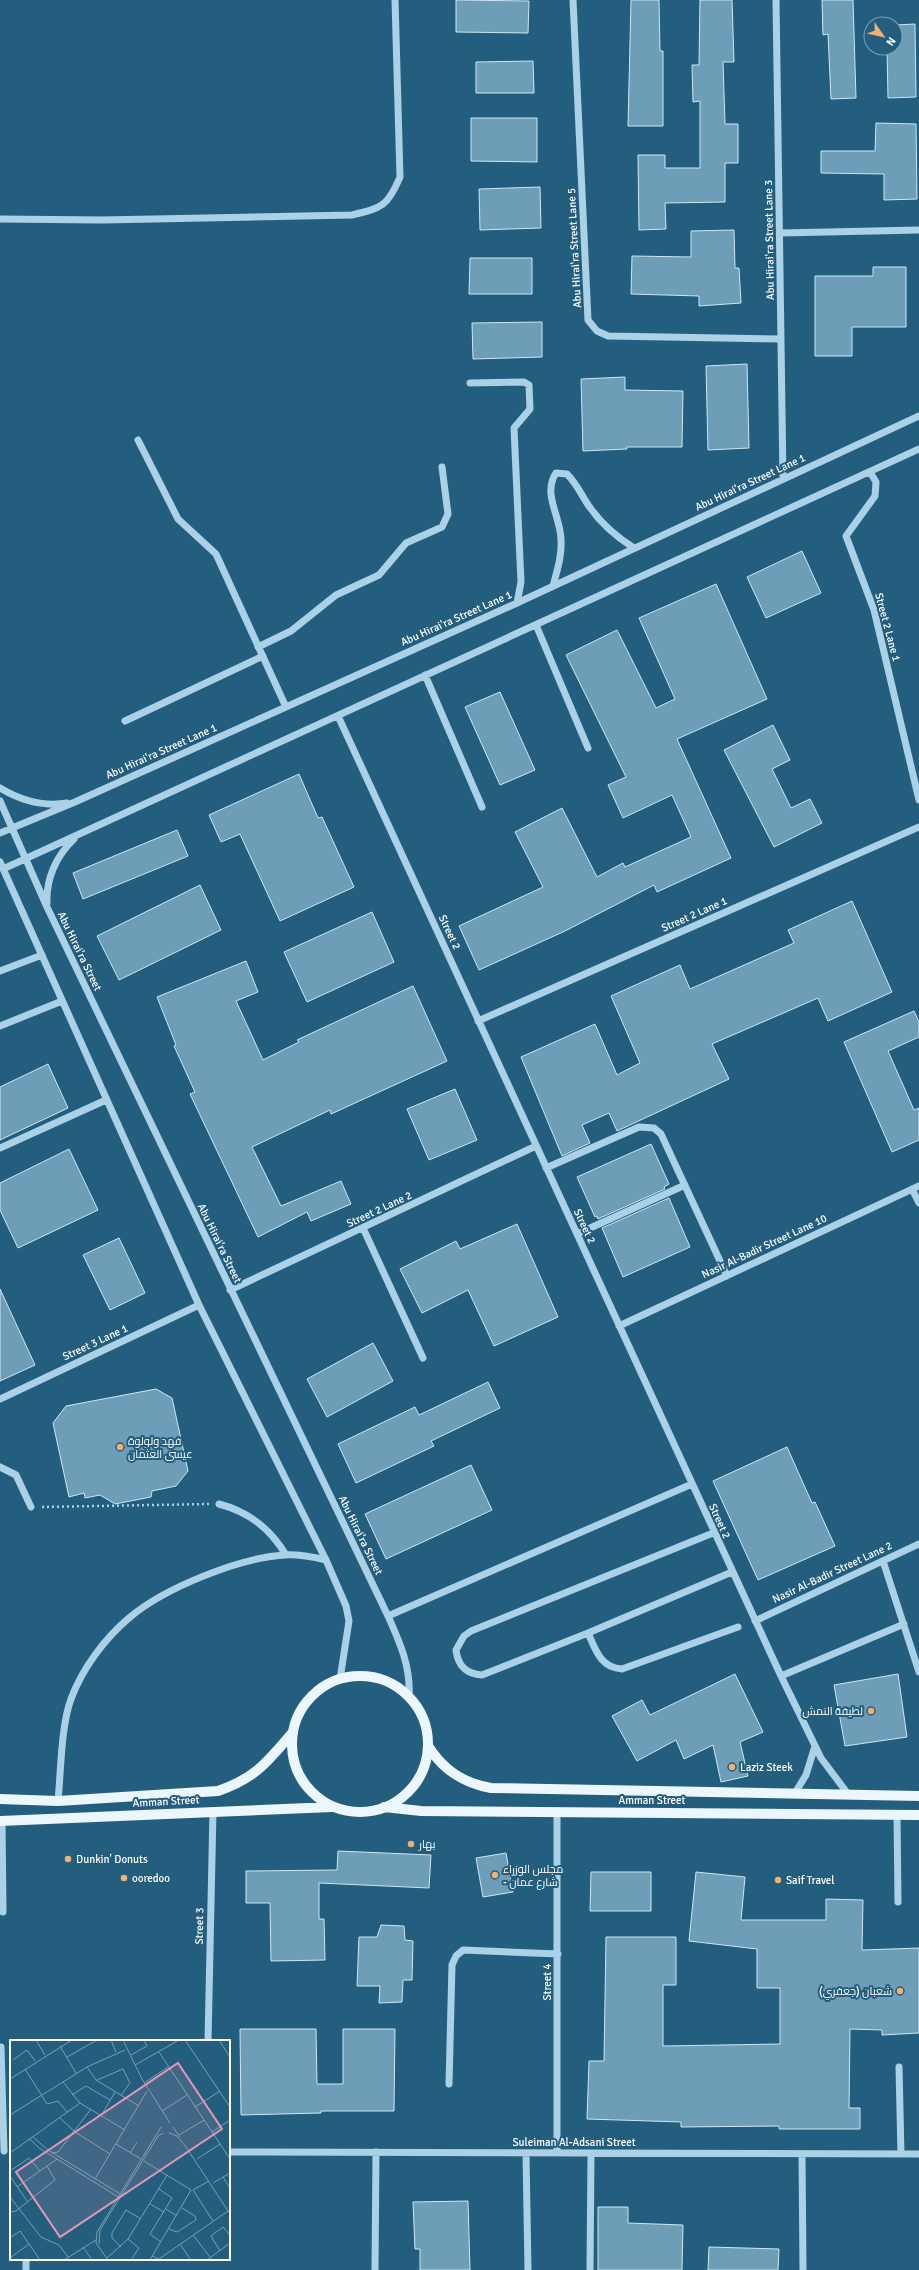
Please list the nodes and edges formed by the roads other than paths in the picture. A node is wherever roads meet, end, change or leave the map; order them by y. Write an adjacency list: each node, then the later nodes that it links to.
1 (394, 0): 4 (street)
2 (573, 0): 7 (street, Abu Hirai'ra Street Lane 5)
3 (776, 0): 6 (street, Abu Hirai'ra Street Lane 3)
4 (0, 219)
5 (919, 230): 6 (street)
6 (780, 233): 7 (street, Abu Hirai'ra Street Lane 3)
7 (781, 339): 14 (street, Abu Hirai'ra Street Lane 3)
8 (470, 383): 17 (street)
9 (919, 416): 14 (street, Abu Hirai'ra Street Lane 1)
10 (138, 440): 19 (street)
11 (919, 449): 13 (street)
12 (442, 467): 19 (street)
13 (870, 472): 18 (street); 27 (street, Street 2 Lane 1)
14 (783, 479): 15 (street, Abu Hirai'ra Street Lane 1)
15 (634, 548): 16 (street, Abu Hirai'ra Street Lane 1); 16 (street)
16 (553, 586): 17 (street, Abu Hirai'ra Street Lane 1)
17 (517, 603): 22 (street, Abu Hirai'ra Street Lane 1)
18 (536, 625): 21 (street); 25 (street)
19 (258, 647): 20 (street)
20 (263, 656): 22 (street); 24 (street)
21 (425, 675): 23 (street); 30 (street)
22 (286, 707): 29 (street, Abu Hirai'ra Street Lane 1)
23 (338, 716): 34 (street); 41 (street, Street 2)
24 (125, 721)
25 (588, 748)
26 (0, 788): 29 (street)
27 (919, 800)
28 (0, 801): 32 (street, Abu Hirai'ra Street)
29 (75, 802): 32 (street, Abu Hirai'ra Street Lane 1)
30 (482, 807)
31 (919, 827): 41 (street, Street 2 Lane 1)
32 (13, 829): 33 (street, Abu Hirai'ra Street Lane 1); 35 (street, Abu Hirai'ra Street)
33 (0, 833)
34 (79, 835): 35 (street); 37 (street)
35 (25, 859): 36 (street); 37 (street, Abu Hirai'ra Street)
36 (2, 865): 38 (street)
37 (47, 907): 53 (street, Abu Hirai'ra Street)
38 (42, 955): 39 (street); 40 (street)
39 (0, 971)
40 (62, 1001): 42 (street); 43 (street)
41 (478, 1021): 44 (street, Street 2)
42 (0, 1026)
43 (106, 1100): 45 (street); 54 (street)
44 (536, 1146): 46 (street, Street 2); 50 (street, Street 2 Lane 2)
45 (0, 1148)
46 (546, 1168): 47 (street); 51 (street, Street 2)
47 (685, 1185): 51 (street); 52 (street)
48 (916, 1187): 49 (street); 52 (street, Nasir Al-Badir Street Lane 10)
49 (919, 1203)
50 (363, 1228): 53 (street, Street 2 Lane 2); 56 (street)
51 (577, 1234): 55 (street, Street 2)
52 (727, 1276): 55 (street, Nasir Al-Badir Street Lane 10)
53 (230, 1290): 68 (street, Abu Hirai'ra Street)
54 (199, 1305): 57 (street, Street 3 Lane 1); 65 (street)
55 (619, 1326): 59 (street, Street 2)
56 (423, 1358)
57 (0, 1399)
58 (0, 1467): 61 (street)
59 (692, 1484): 62 (street, Street 2); 68 (street)
60 (219, 1504): 64 (street)
61 (31, 1507)
62 (713, 1533): 67 (street, Street 2); 72 (street)
63 (919, 1544): 66 (street, Nasir Al-Badir Street Lane 2)
64 (286, 1555): 65 (street); 84 (street)
65 (326, 1560): 75 (street)
66 (883, 1561): 69 (street, Nasir Al-Badir Street Lane 2); 70 (street)
67 (732, 1572): 69 (street, Street 2); 72 (street)
68 (388, 1616): 76 (street, Abu Hirai'ra Street)
69 (755, 1621): 74 (street, Street 2)
70 (904, 1624): 73 (street); 74 (street)
71 (738, 1627): 72 (street)
72 (588, 1634)
73 (919, 1672)
74 (781, 1676): 78 (street, Street 2)
75 (340, 1679): 76 (main road); 77 (main road)
76 (409, 1697): 79 (main road)
77 (293, 1732): 84 (main road, Amman Street); 85 (main road)
78 (815, 1745): 80 (street); 81 (street, Street 2)
79 (428, 1746): 80 (main road, Amman Street); 86 (main road)
80 (795, 1793): 81 (main road, Amman Street)
81 (848, 1794): 82 (main road, Amman Street)
82 (919, 1796)
83 (0, 1799): 84 (main road, Amman Street)
84 (58, 1800)
85 (333, 1806): 86 (main road); 87 (main road, Amman Street)
86 (384, 1807): 88 (main road, Amman Street)
87 (213, 1811): 91 (main road, Amman Street); 95 (street, Street 3)
88 (557, 1811): 89 (main road, Amman Street); 94 (street, Street 4)
89 (897, 1814): 90 (main road, Amman Street); 92 (street)
90 (919, 1815)
91 (1, 1821): 93 (street)
92 (898, 1902)
93 (3, 1912)
94 (558, 1954): 98 (street); 103 (street, Street 4)
95 (208, 2040)
96 (1, 2047): 99 (street)
97 (899, 2067): 106 (street)
98 (449, 2084)
99 (5, 2151)
100 (230, 2152): 101 (street, Suleiman Al-Adsani Street)
101 (376, 2152): 102 (street, Suleiman Al-Adsani Street); 108 (street)
102 (526, 2153): 103 (street, Suleiman Al-Adsani Street); 109 (street)
103 (557, 2153): 104 (street, Suleiman Al-Adsani Street)
104 (591, 2153): 105 (street, Suleiman Al-Adsani Street); 110 (street)
105 (802, 2154): 106 (street, Suleiman Al-Adsani Street); 111 (street)
106 (901, 2154): 107 (street, Suleiman Al-Adsani Street)
107 (919, 2154)
108 (375, 2270)
109 (528, 2270)
110 (590, 2270)
111 (803, 2270)

